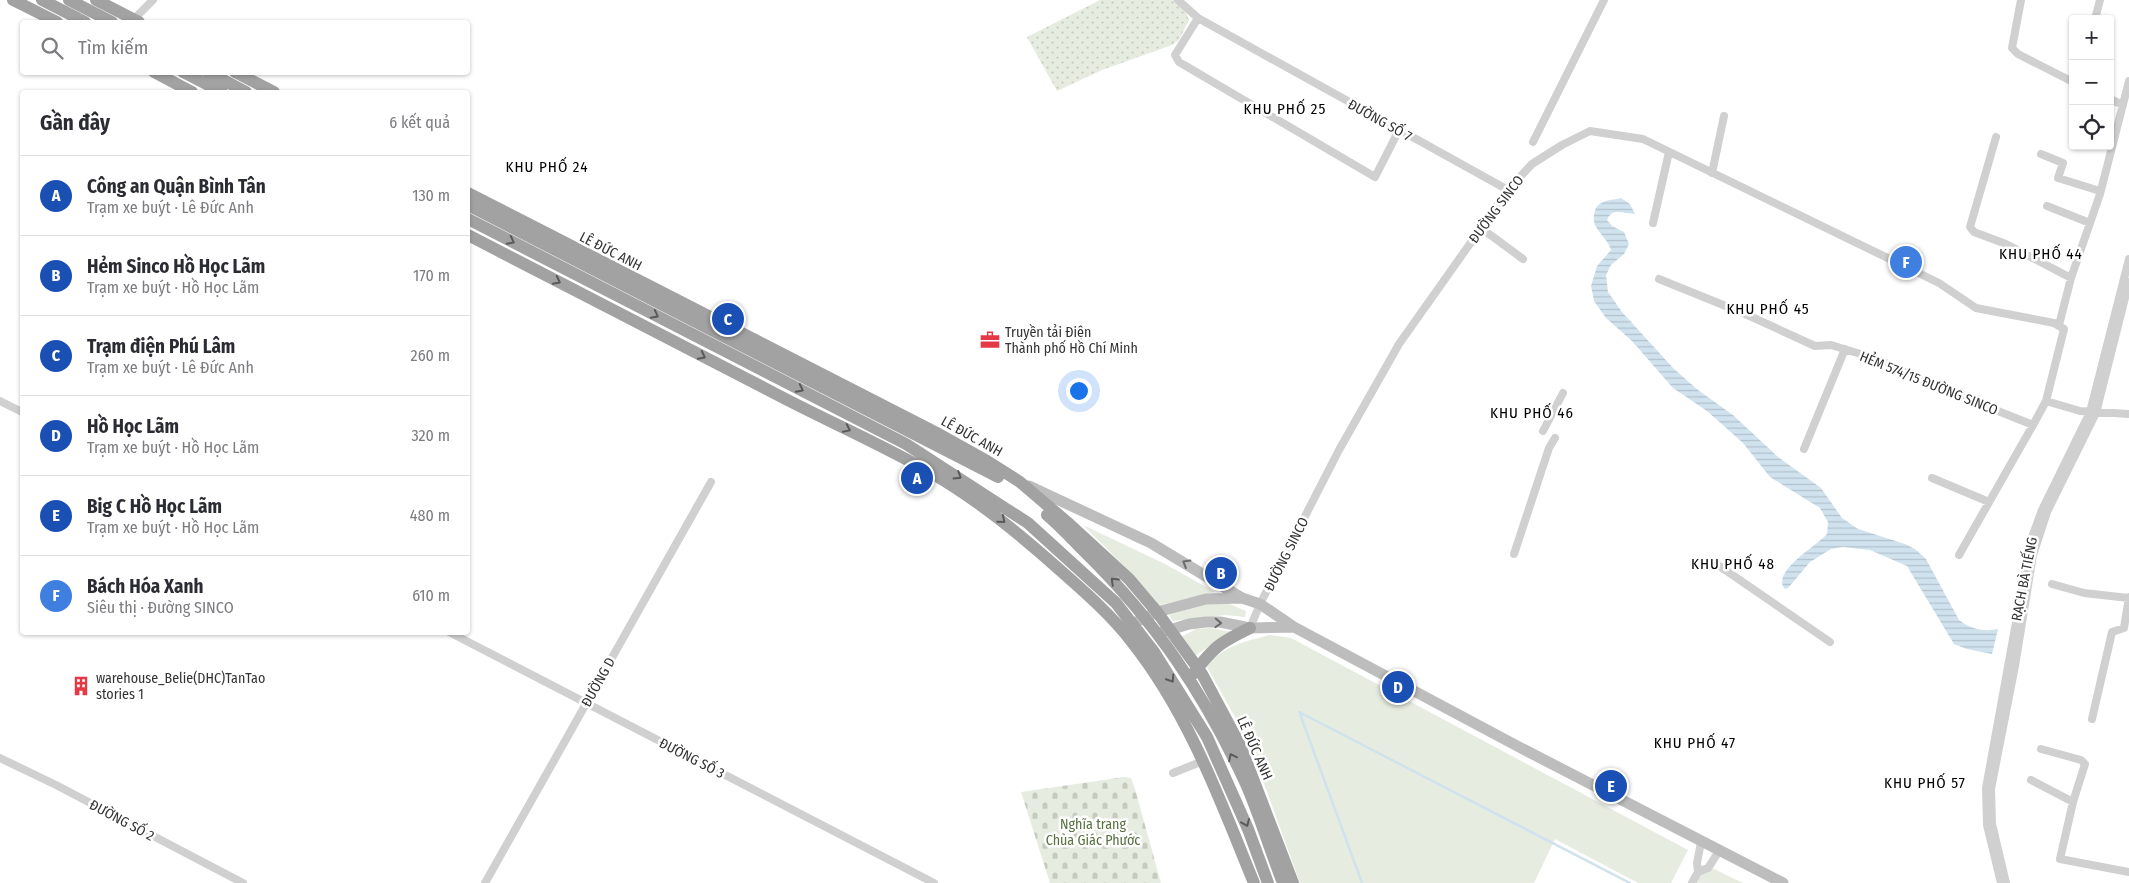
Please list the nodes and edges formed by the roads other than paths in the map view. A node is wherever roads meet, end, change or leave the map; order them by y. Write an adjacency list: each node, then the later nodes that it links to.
1 (13, 0): 12 (highway)
2 (42, 0): 13 (highway)
3 (69, 0): 14 (highway)
4 (96, 0): 15 (highway)
5 (152, 0): 16 (street)
6 (1178, 0): 11 (street, ĐƯỜNG SỐ 7)
7 (1604, 0): 32 (street)
8 (2020, 0): 21 (street)
9 (2100, 0): 10 (street)
10 (2097, 15)
11 (1198, 18): 30 (street, ĐƯỜNG SỐ 7); 30 (street)
12 (53, 20)
13 (81, 20)
14 (108, 20)
15 (134, 20)
16 (137, 20)
17 (160, 75): 23 (highway)
18 (189, 75): 24 (highway)
19 (214, 75): 25 (highway)
20 (240, 75): 26 (highway)
21 (2069, 80)
22 (2129, 81): 28 (street)
23 (188, 90)
24 (218, 90)
25 (242, 90)
26 (264, 90)
27 (2114, 101): 28 (street)
28 (2123, 105): 37 (street)
29 (1724, 116): 35 (street)
30 (1400, 130): 36 (street, ĐƯỜNG SỐ 7)
31 (1996, 137): 48 (street)
32 (1533, 142)
33 (1668, 152): 35 (street, ĐƯỜNG SINCO); 36 (street, ĐƯỜNG SINCO); 42 (street)
34 (2041, 154): 37 (street)
35 (1712, 173): 51 (street, ĐƯỜNG SINCO)
36 (1508, 190): 44 (street, ĐƯỜNG SINCO)
37 (2100, 191): 43 (street)
38 (470, 195): 66 (highway, LÊ ĐỨC ANH)
39 (470, 206): 64 (highway, LÊ ĐỨC ANH)
40 (2047, 206): 43 (street)
41 (470, 220): 76 (highway, one-way to 76)
42 (1653, 223)
43 (2090, 224): 48 (street)
44 (1481, 228): 46 (street); 74 (street, ĐƯỜNG SINCO)
45 (470, 236): 76 (highway, one-way to 76)
46 (1523, 259)
47 (2129, 259): 57 (street, RẠCH BÀ TIẾNG)
48 (2071, 278): 51 (street)
49 (1659, 279): 52 (street, HẺM 574/15 ĐƯỜNG SINCO)
50 (2129, 282): 57 (street, RẠCH BÀ TIẾNG)
51 (2059, 325): 55 (street)
52 (1845, 349): 59 (street, HẺM 574/15 ĐƯỜNG SINCO); 62 (street)
53 (1563, 393): 60 (street)
54 (0, 401): 56 (street)
55 (2046, 401): 57 (street); 59 (street)
56 (20, 411)
57 (2093, 413): 58 (street); 106 (street, RẠCH BÀ TIẾNG); 107 (street, RẠCH BÀ TIẾNG)
58 (2129, 414)
59 (2033, 425): 67 (street)
60 (1543, 431)
61 (1555, 438): 68 (street)
62 (1804, 449)
63 (1932, 478): 67 (street)
64 (1002, 479): 66 (highway); 75 (highway, LÊ ĐỨC ANH, one-way to 64)
65 (711, 482): 85 (street, ĐƯỜNG D)
66 (1020, 482): 73 (main road, one-way to 66); 75 (highway, LÊ ĐỨC ANH)
67 (1989, 502): 69 (street)
68 (1514, 554)
69 (1959, 555)
70 (1715, 563): 82 (street)
71 (2052, 584): 72 (street)
72 (2129, 597): 86 (street)
73 (1242, 598): 74 (main road); 75 (main road)
74 (1260, 604): 77 (main road); 78 (street, ĐƯỜNG SINCO)
75 (1152, 615): 76 (main road); 79 (highway, LÊ ĐỨC ANH)
76 (1127, 627): 81 (highway)
77 (1294, 627): 78 (main road); 93 (main road)
78 (1250, 628): 79 (main road, one-way to 78); 83 (highway)
79 (1164, 631): 81 (main road); 83 (highway, LÊ ĐỨC ANH); 84 (highway, LÊ ĐỨC ANH)
80 (455, 635): 85 (street, ĐƯỜNG SỐ 3)
81 (1139, 641): 89 (highway); 101 (highway, one-way to 101)
82 (1830, 642)
83 (1198, 668): 84 (highway); 103 (highway, LÊ ĐỨC ANH)
84 (1190, 678): 102 (highway, LÊ ĐỨC ANH, one-way to 84)
85 (586, 703): 98 (street, ĐƯỜNG D); 99 (street, ĐƯỜNG SỐ 3)
86 (2092, 719)
87 (2040, 749): 92 (street)
88 (0, 758): 97 (street, ĐƯỜNG SỐ 2)
89 (1203, 760): 90 (street); 100 (highway)
90 (1173, 773)
91 (2031, 780): 92 (street)
92 (2072, 802): 96 (street)
93 (1701, 842): 94 (main road); 95 (street)
94 (1719, 851): 95 (street); 105 (main road)
95 (1698, 872): 104 (street)
96 (2129, 872)
97 (243, 883)
98 (485, 883)
99 (934, 883)
100 (1254, 883)
101 (1268, 883)
102 (1283, 883)
103 (1292, 883)
104 (1692, 883)
105 (1782, 883)
106 (2001, 883)
107 (2006, 883)

